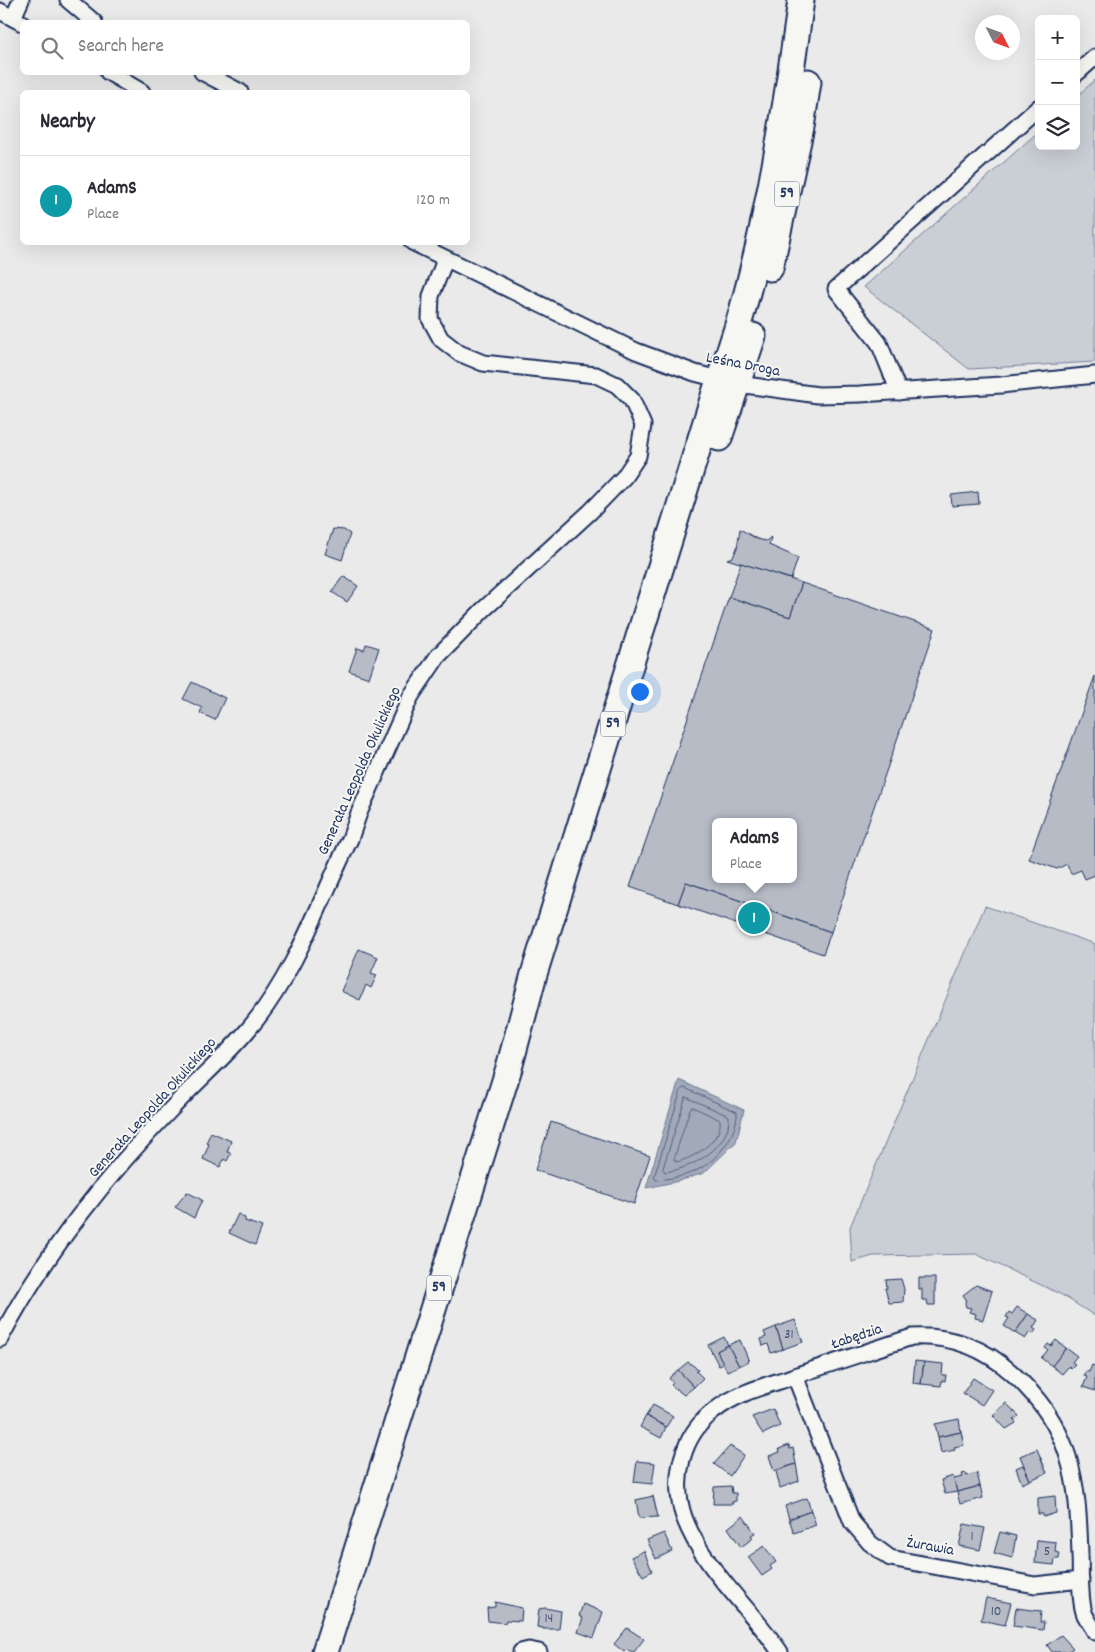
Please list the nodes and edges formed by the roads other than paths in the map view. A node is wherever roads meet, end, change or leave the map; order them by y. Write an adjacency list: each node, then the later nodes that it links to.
1 (21, 0): 7 (street)
2 (68, 0): 6 (street)
3 (801, 0): 18 (main road, 59)
4 (816, 0): 18 (main road, 59)
5 (0, 10): 7 (street)
6 (92, 20)
7 (18, 21)
8 (1095, 57): 9 (street)
9 (1080, 70)
10 (113, 75): 12 (street)
11 (208, 75): 13 (street)
12 (139, 90)
13 (236, 90)
14 (1035, 111): 19 (street)
15 (418, 245): 16 (street, Leśna Droga)
16 (445, 260): 18 (street, Leśna Droga); 20 (street, Generała Leopolda Okulickiego)
17 (1095, 375): 19 (street, Leśna Droga)
18 (729, 382): 19 (street, Leśna Droga); 24 (main road, 59)
19 (899, 392)
20 (1, 1332)
21 (795, 1376): 22 (street, Żurawia); 22 (street, Łabędzia); 27 (street, Łabędzia)
22 (1082, 1580): 23 (street, Łabędzia)
23 (1095, 1632)
24 (325, 1652)
25 (521, 1652): 26 (street)
26 (539, 1652)
27 (780, 1652)

